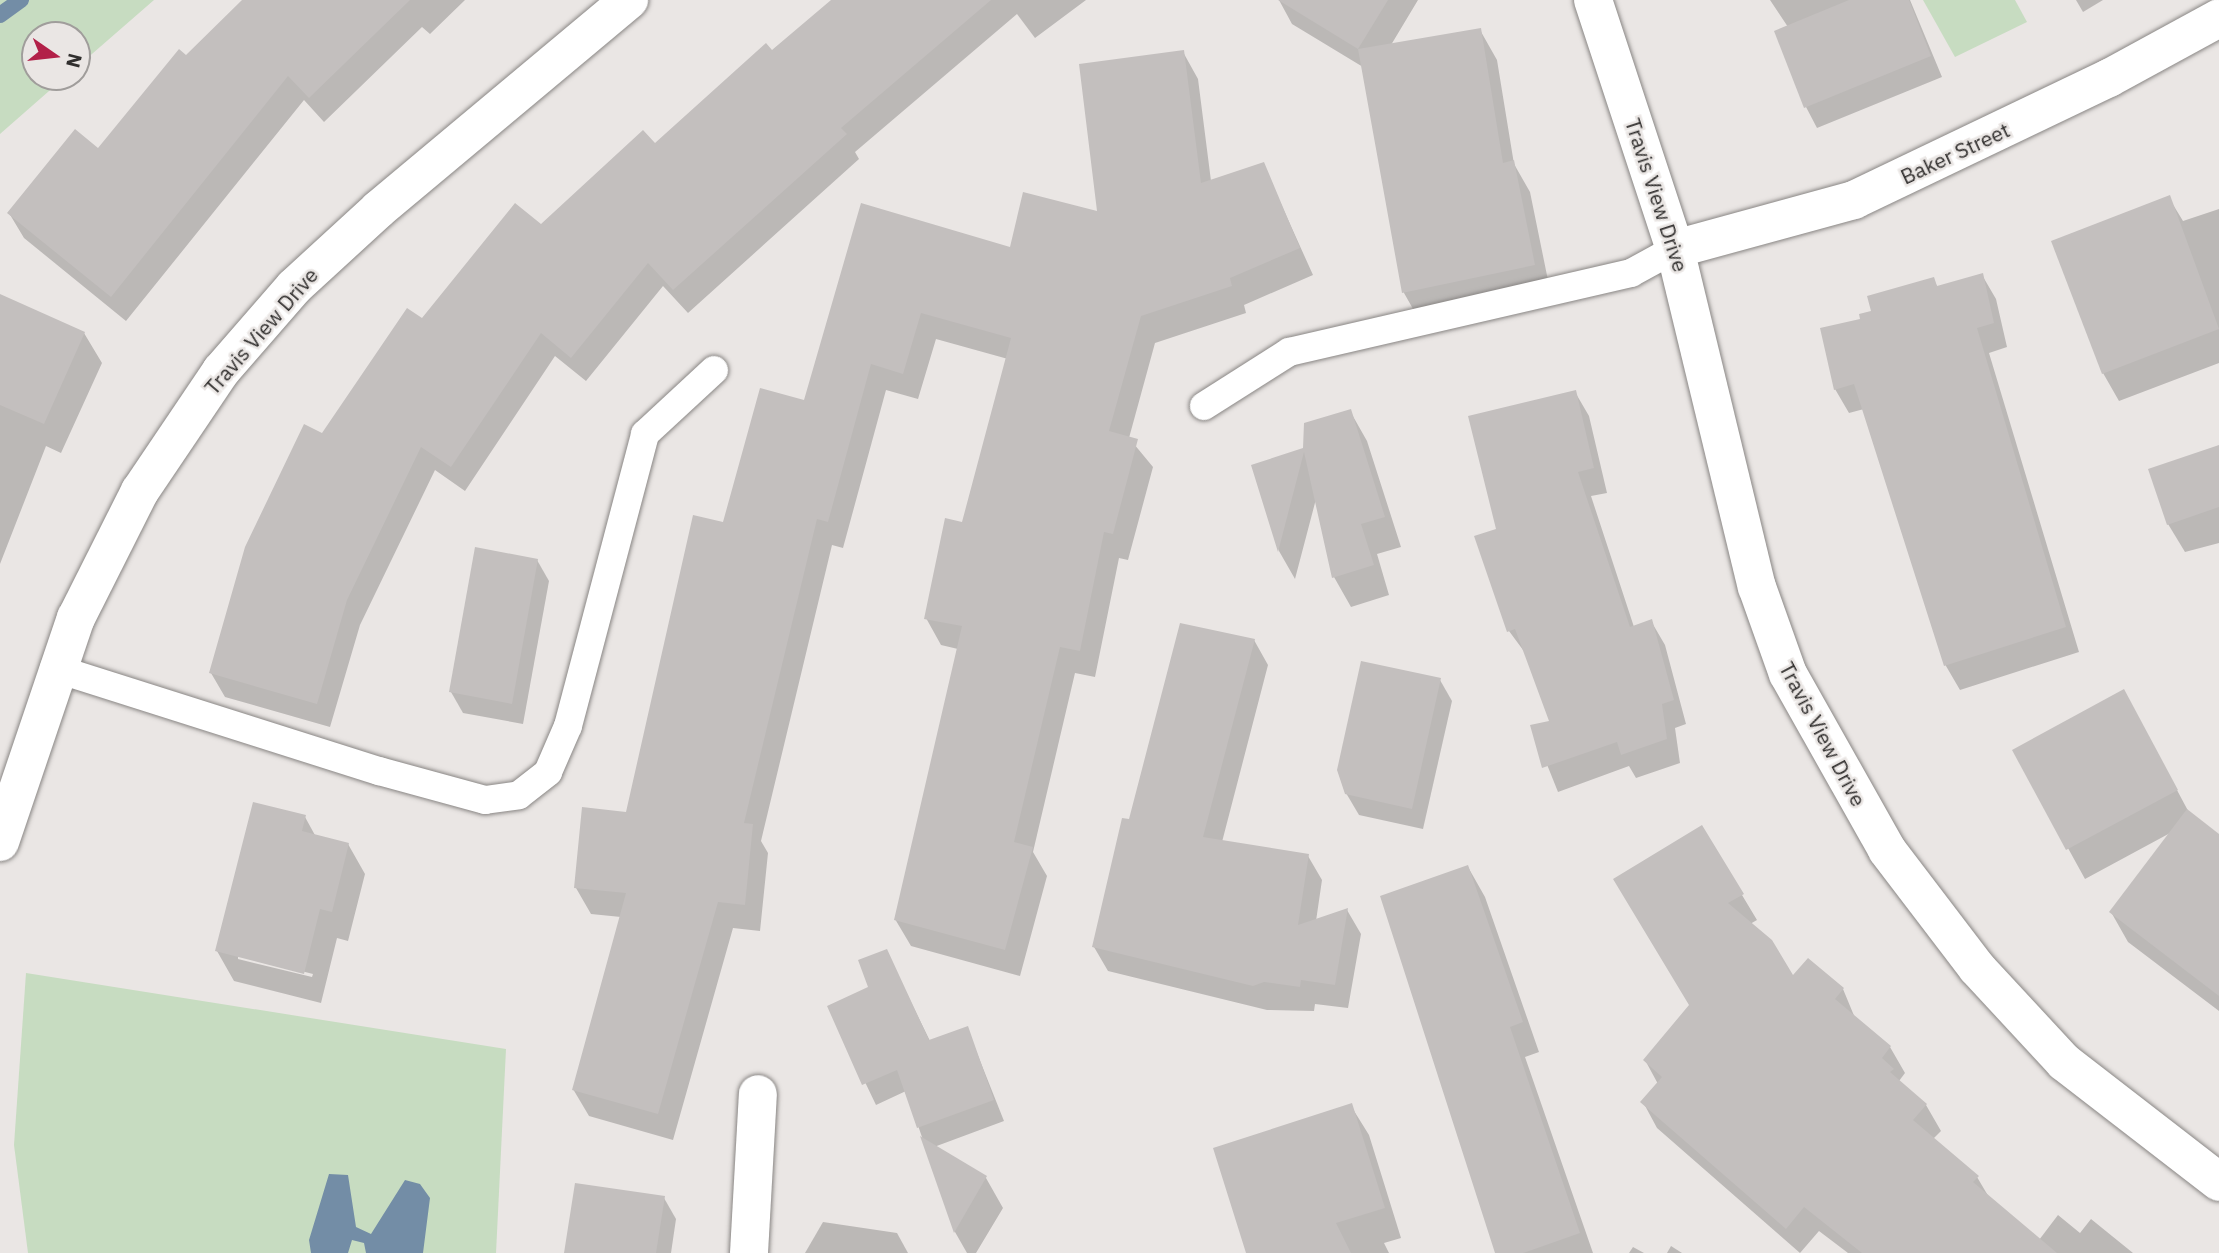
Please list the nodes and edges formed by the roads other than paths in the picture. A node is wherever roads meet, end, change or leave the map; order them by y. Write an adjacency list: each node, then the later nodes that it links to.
1 (629, 0): 7 (street, Travis View Drive)
2 (1593, 0): 4 (street, Travis View Drive)
3 (2219, 18): 4 (street, Baker Street)
4 (1675, 249): 6 (lane); 10 (street, Travis View Drive)
5 (714, 370): 7 (lane)
6 (1204, 406)
7 (54, 668): 8 (street, Travis View Drive)
8 (0, 842)
9 (758, 1094): 11 (street)
10 (2219, 1182)
11 (749, 1253)

